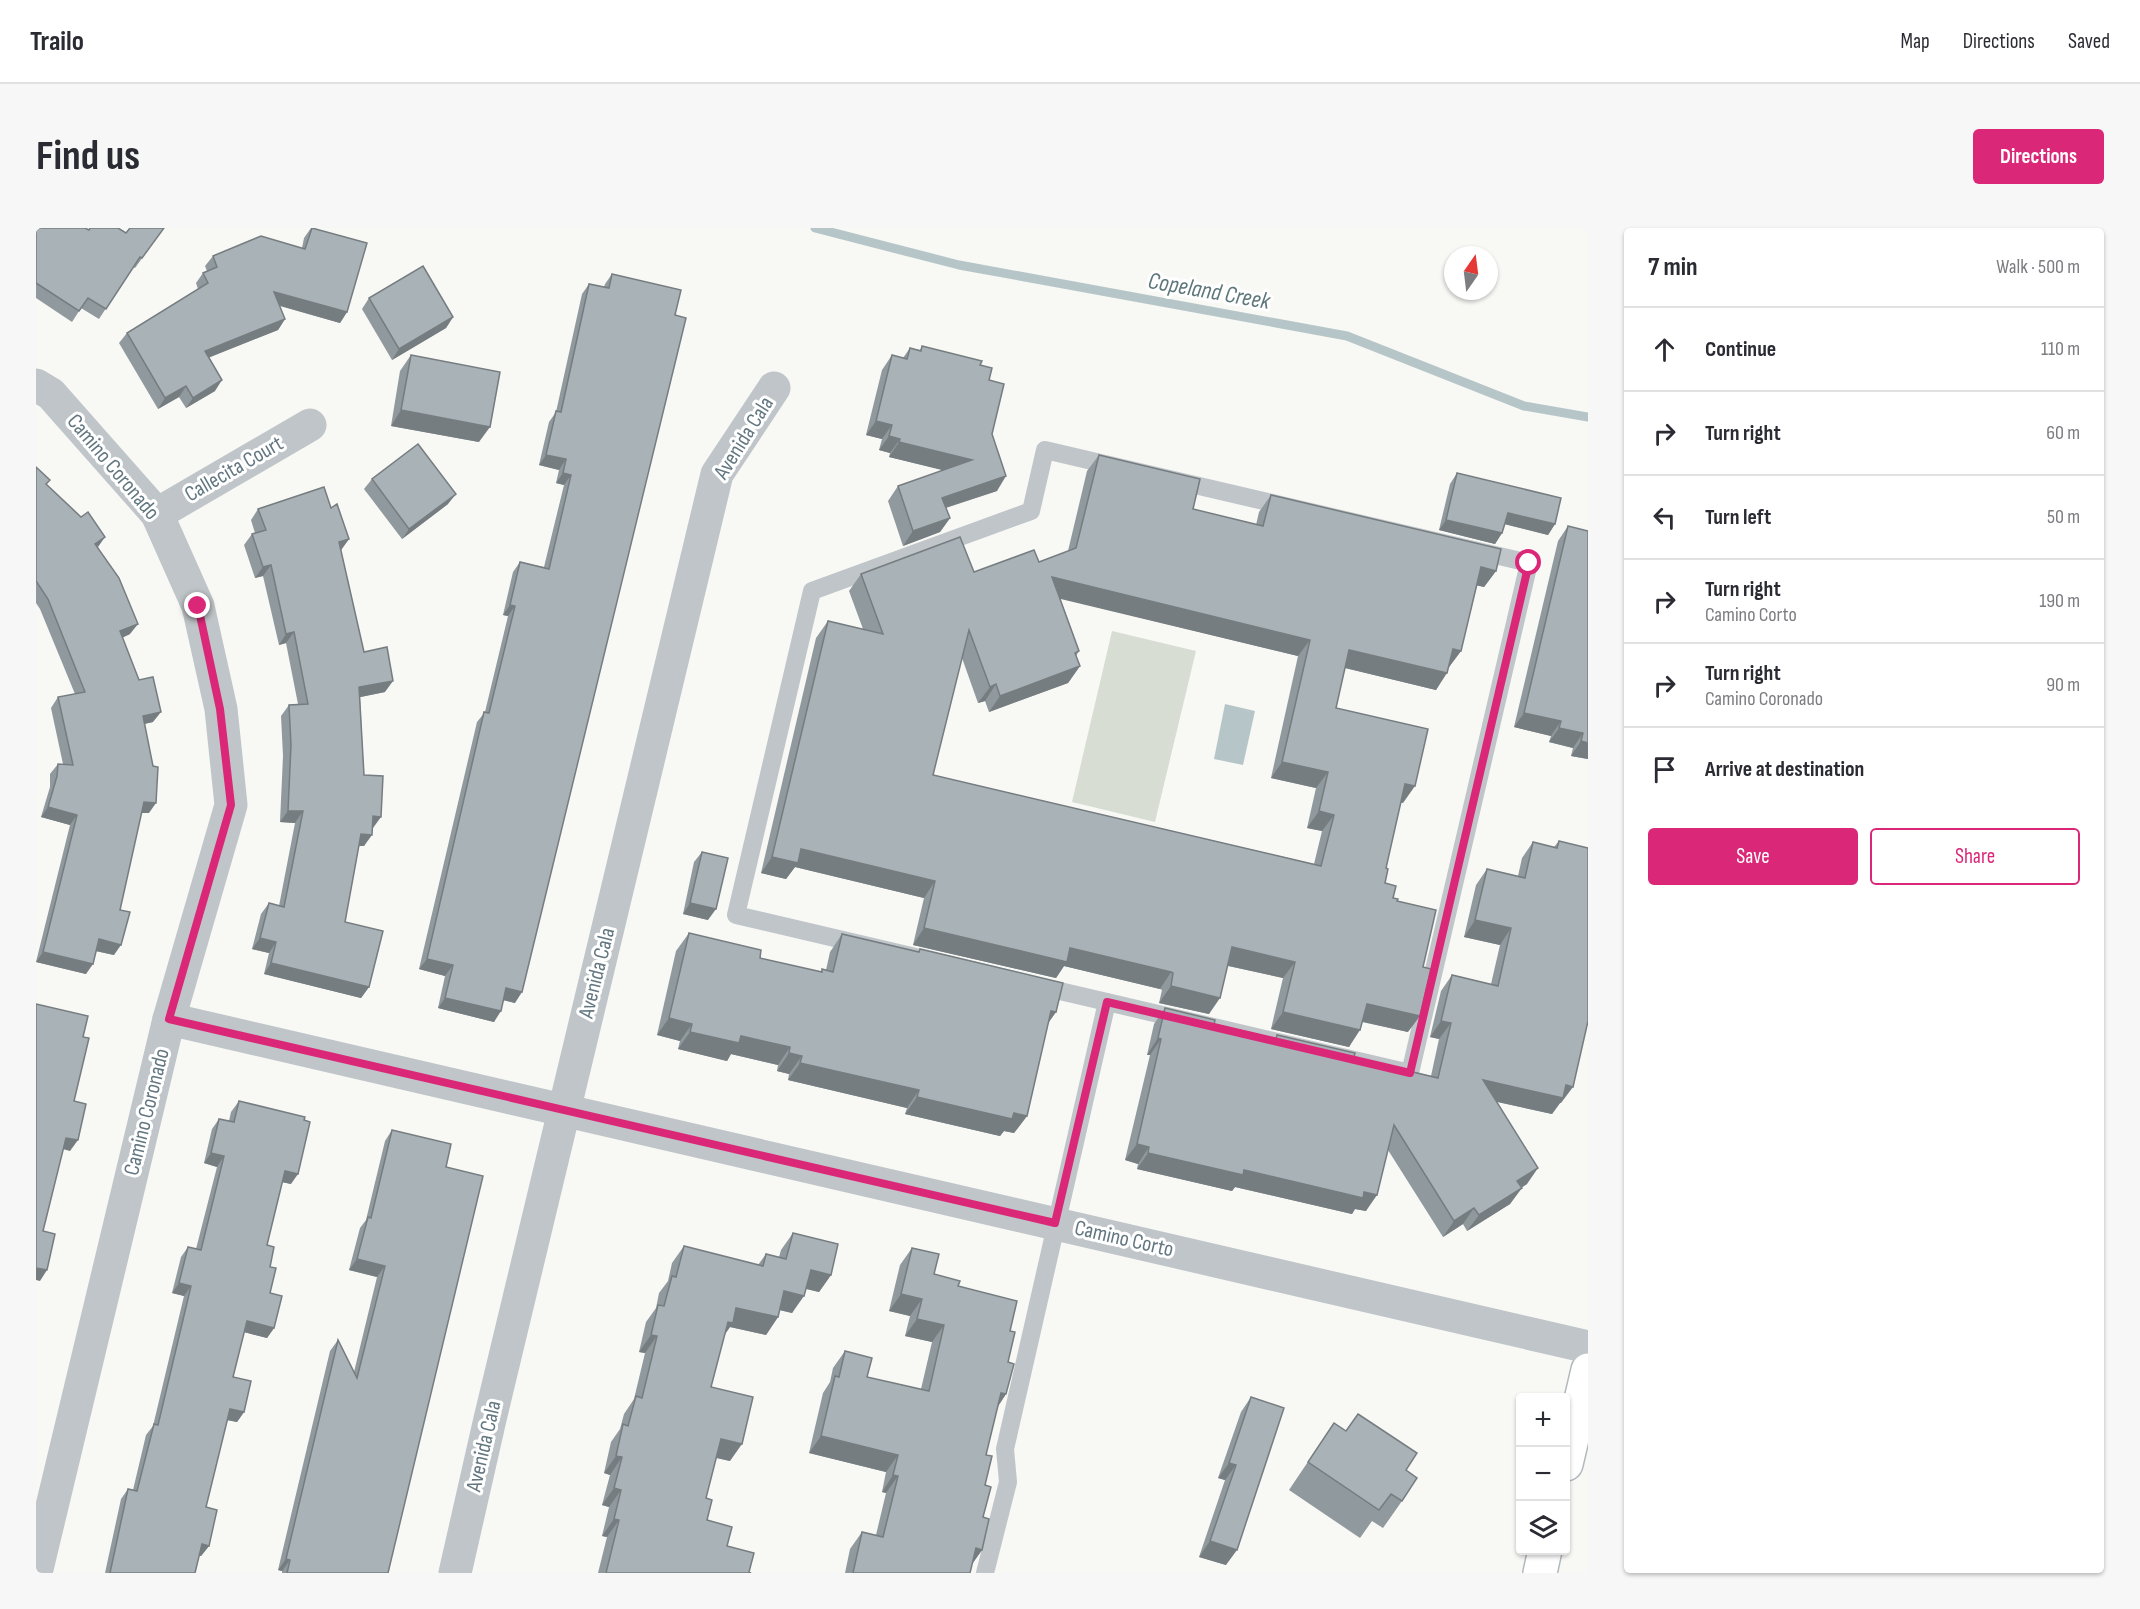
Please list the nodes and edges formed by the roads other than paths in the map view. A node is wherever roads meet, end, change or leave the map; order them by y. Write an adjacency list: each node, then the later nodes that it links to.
1 (36, 385): 4 (street, Camino Coronado)
2 (774, 388): 7 (street, Avenida Cala)
3 (310, 425): 4 (street, Callecita Court)
4 (157, 514): 6 (street, Camino Coronado)
5 (1107, 1002): 5 (lane); 8 (lane)
6 (169, 1019): 7 (street, Camino Corto); 13 (street, Camino Coronado)
7 (564, 1110): 8 (street, Camino Corto); 14 (street, Avenida Cala)
8 (1055, 1223): 9 (street, Camino Corto); 15 (lane)
9 (1588, 1347)
10 (1588, 1370): 11 (street)
11 (1570, 1447)
12 (1544, 1555): 16 (street)
13 (36, 1573)
14 (455, 1573)
15 (985, 1573)
16 (1539, 1573)

